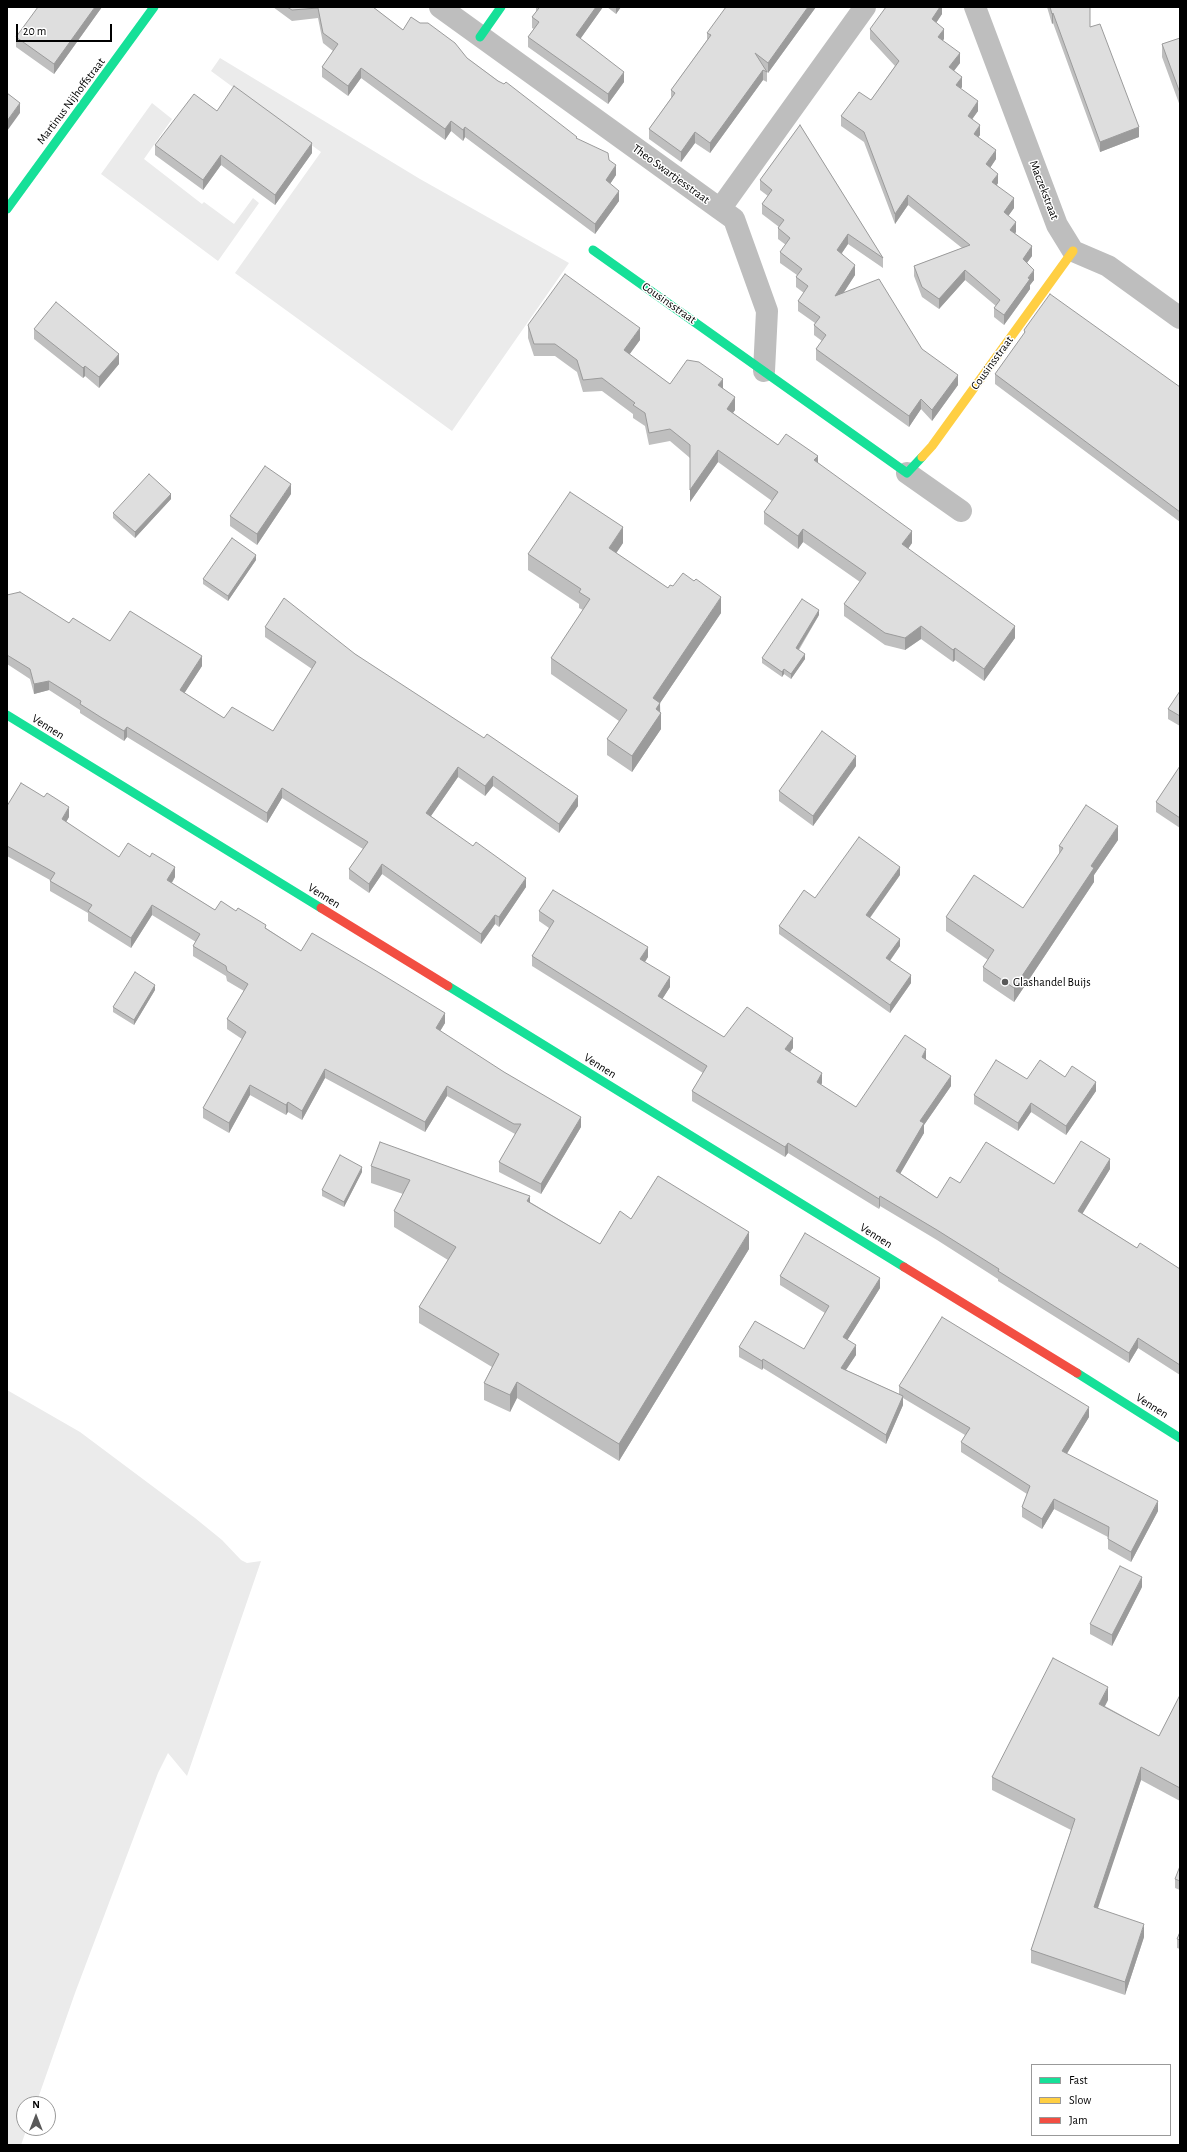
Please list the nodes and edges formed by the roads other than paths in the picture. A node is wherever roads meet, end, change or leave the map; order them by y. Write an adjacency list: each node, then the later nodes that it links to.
1 (154, 7): 7 (street, Martinus Nijhoffstraat)
2 (440, 7): 6 (street, Theo Swartjesstraat)
3 (501, 7): 6 (street)
4 (865, 7): 8 (street, Theo Swartjesstraat)
5 (975, 7): 10 (street, Maczekstraat)
6 (480, 37): 8 (street, Theo Swartjesstraat)
7 (7, 209)
8 (720, 209): 12 (street)
9 (594, 250): 12 (street, Cousinsstraat)
10 (1073, 251): 11 (street); 13 (street, Cousinsstraat)
11 (1180, 318)
12 (764, 371): 13 (street, Cousinsstraat)
13 (907, 473): 14 (street, Cousinsstraat)
14 (961, 511)
15 (7, 715): 16 (street, Vennen)
16 (1180, 1438)

